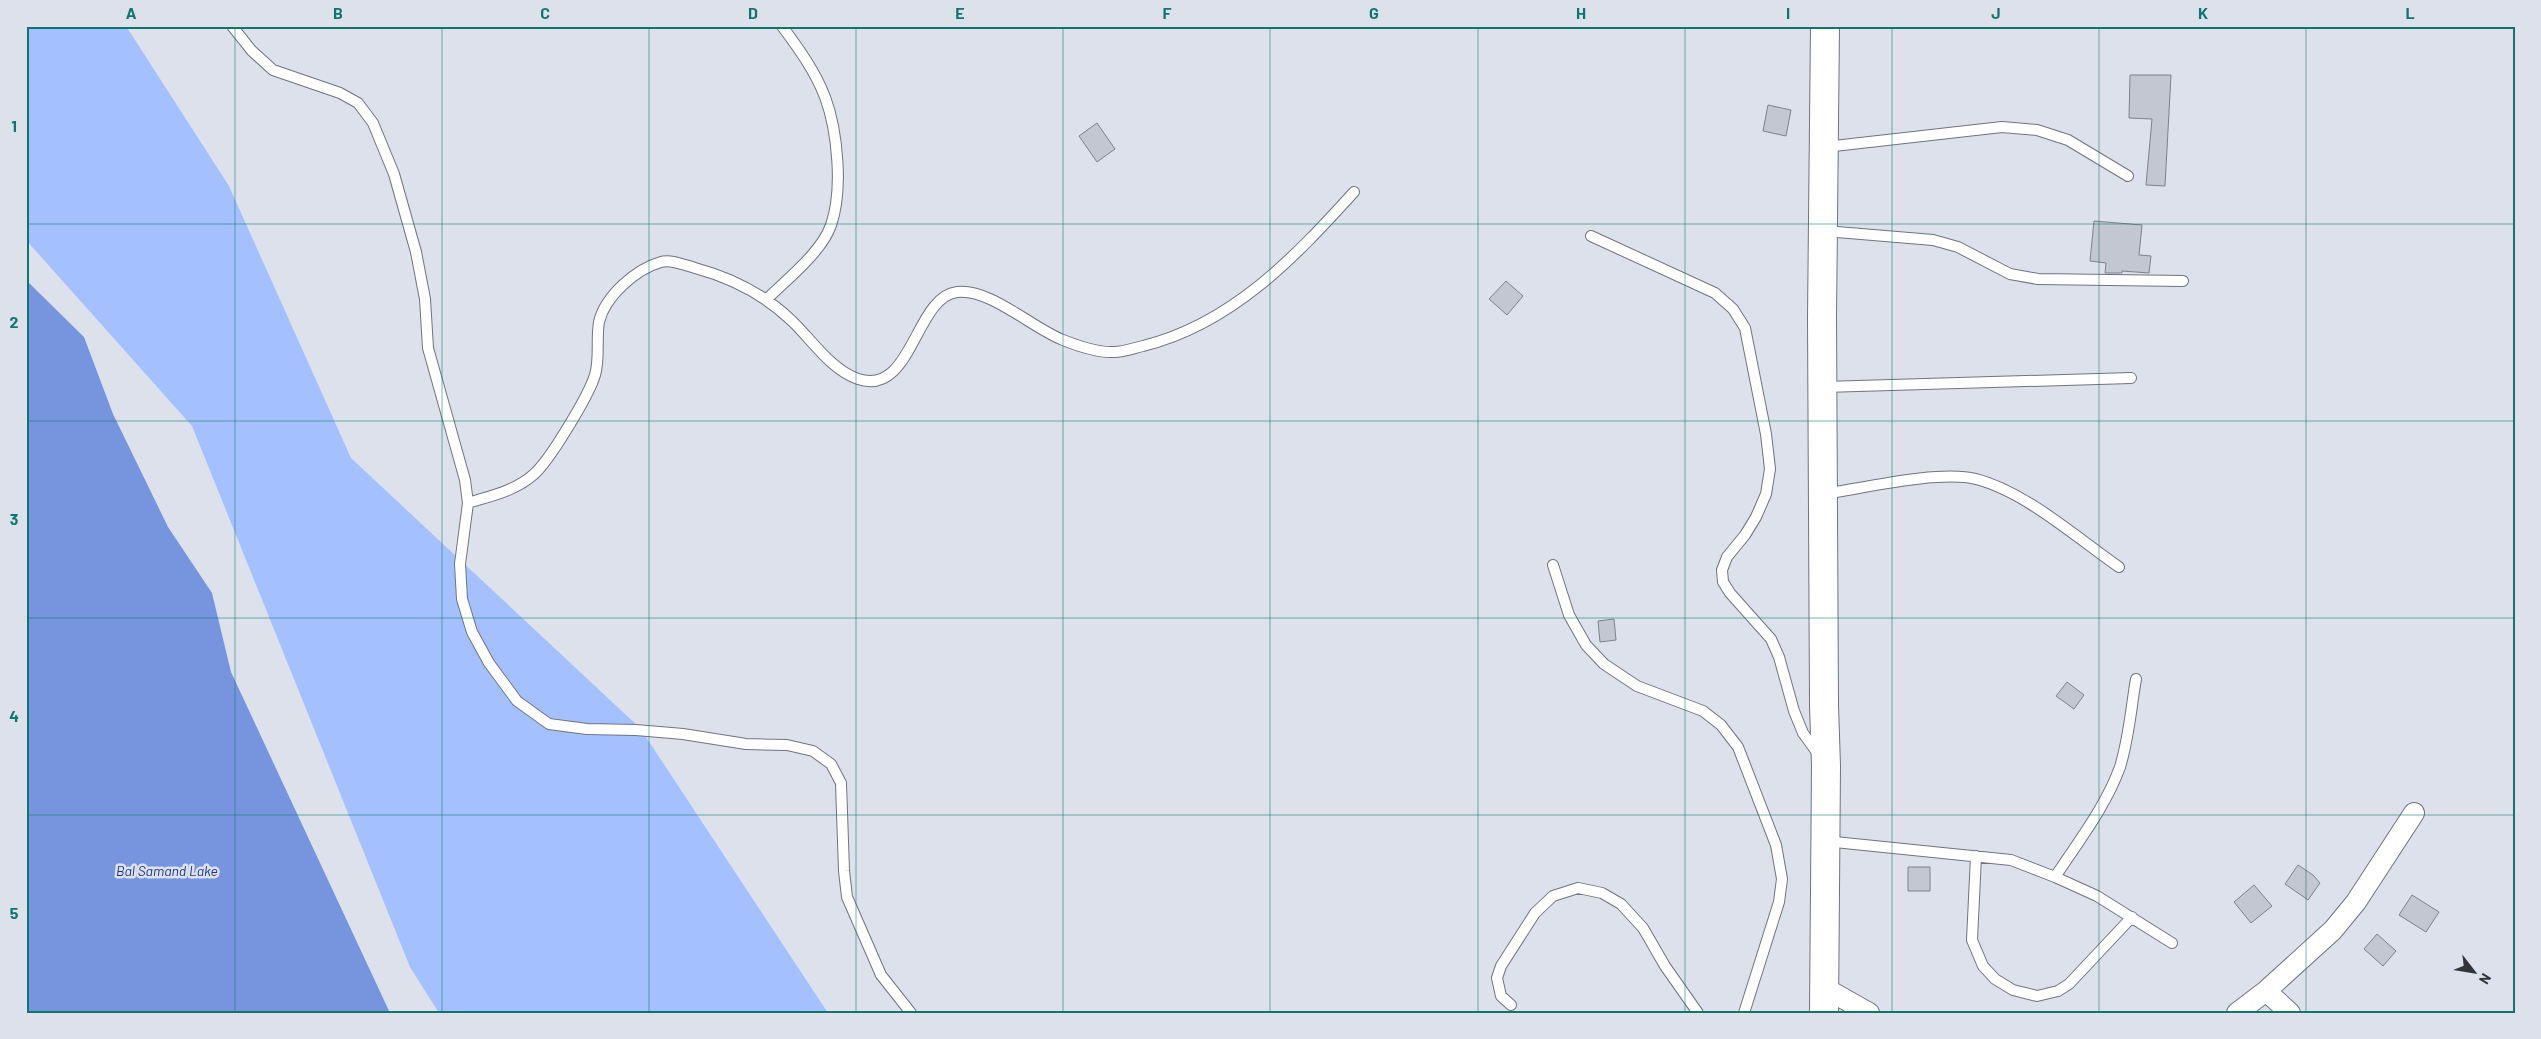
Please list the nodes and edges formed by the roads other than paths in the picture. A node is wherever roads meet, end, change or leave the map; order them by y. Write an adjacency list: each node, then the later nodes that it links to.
1 (232, 26): 14 (lane)
2 (782, 26): 10 (lane)
3 (1825, 26): 4 (highway)
4 (1825, 147): 5 (lane); 7 (highway)
5 (2128, 176)
6 (1354, 192): 10 (lane)
7 (1825, 230): 9 (lane); 12 (highway)
8 (1591, 236): 18 (lane)
9 (2183, 281)
10 (766, 300): 14 (lane)
11 (2130, 378): 12 (lane)
12 (1824, 388): 13 (highway)
13 (1824, 494): 16 (lane); 18 (highway)
14 (468, 503): 28 (lane)
15 (1553, 565): 30 (lane)
16 (2119, 567)
17 (2136, 679): 22 (lane)
18 (1826, 766): 20 (highway)
19 (2414, 813): 25 (street)
20 (1824, 840): 21 (lane); 26 (highway)
21 (1976, 856): 22 (lane); 23 (lane)
22 (2056, 877): 23 (lane)
23 (2132, 917): 24 (lane)
24 (2172, 944)
25 (2266, 992): 32 (street); 33 (street)
26 (1824, 1000): 31 (street)
27 (1512, 1005): 29 (lane)
28 (911, 1013)
29 (1698, 1013)
30 (1744, 1013)
31 (1869, 1013)
32 (2238, 1013)
33 (2290, 1013)

